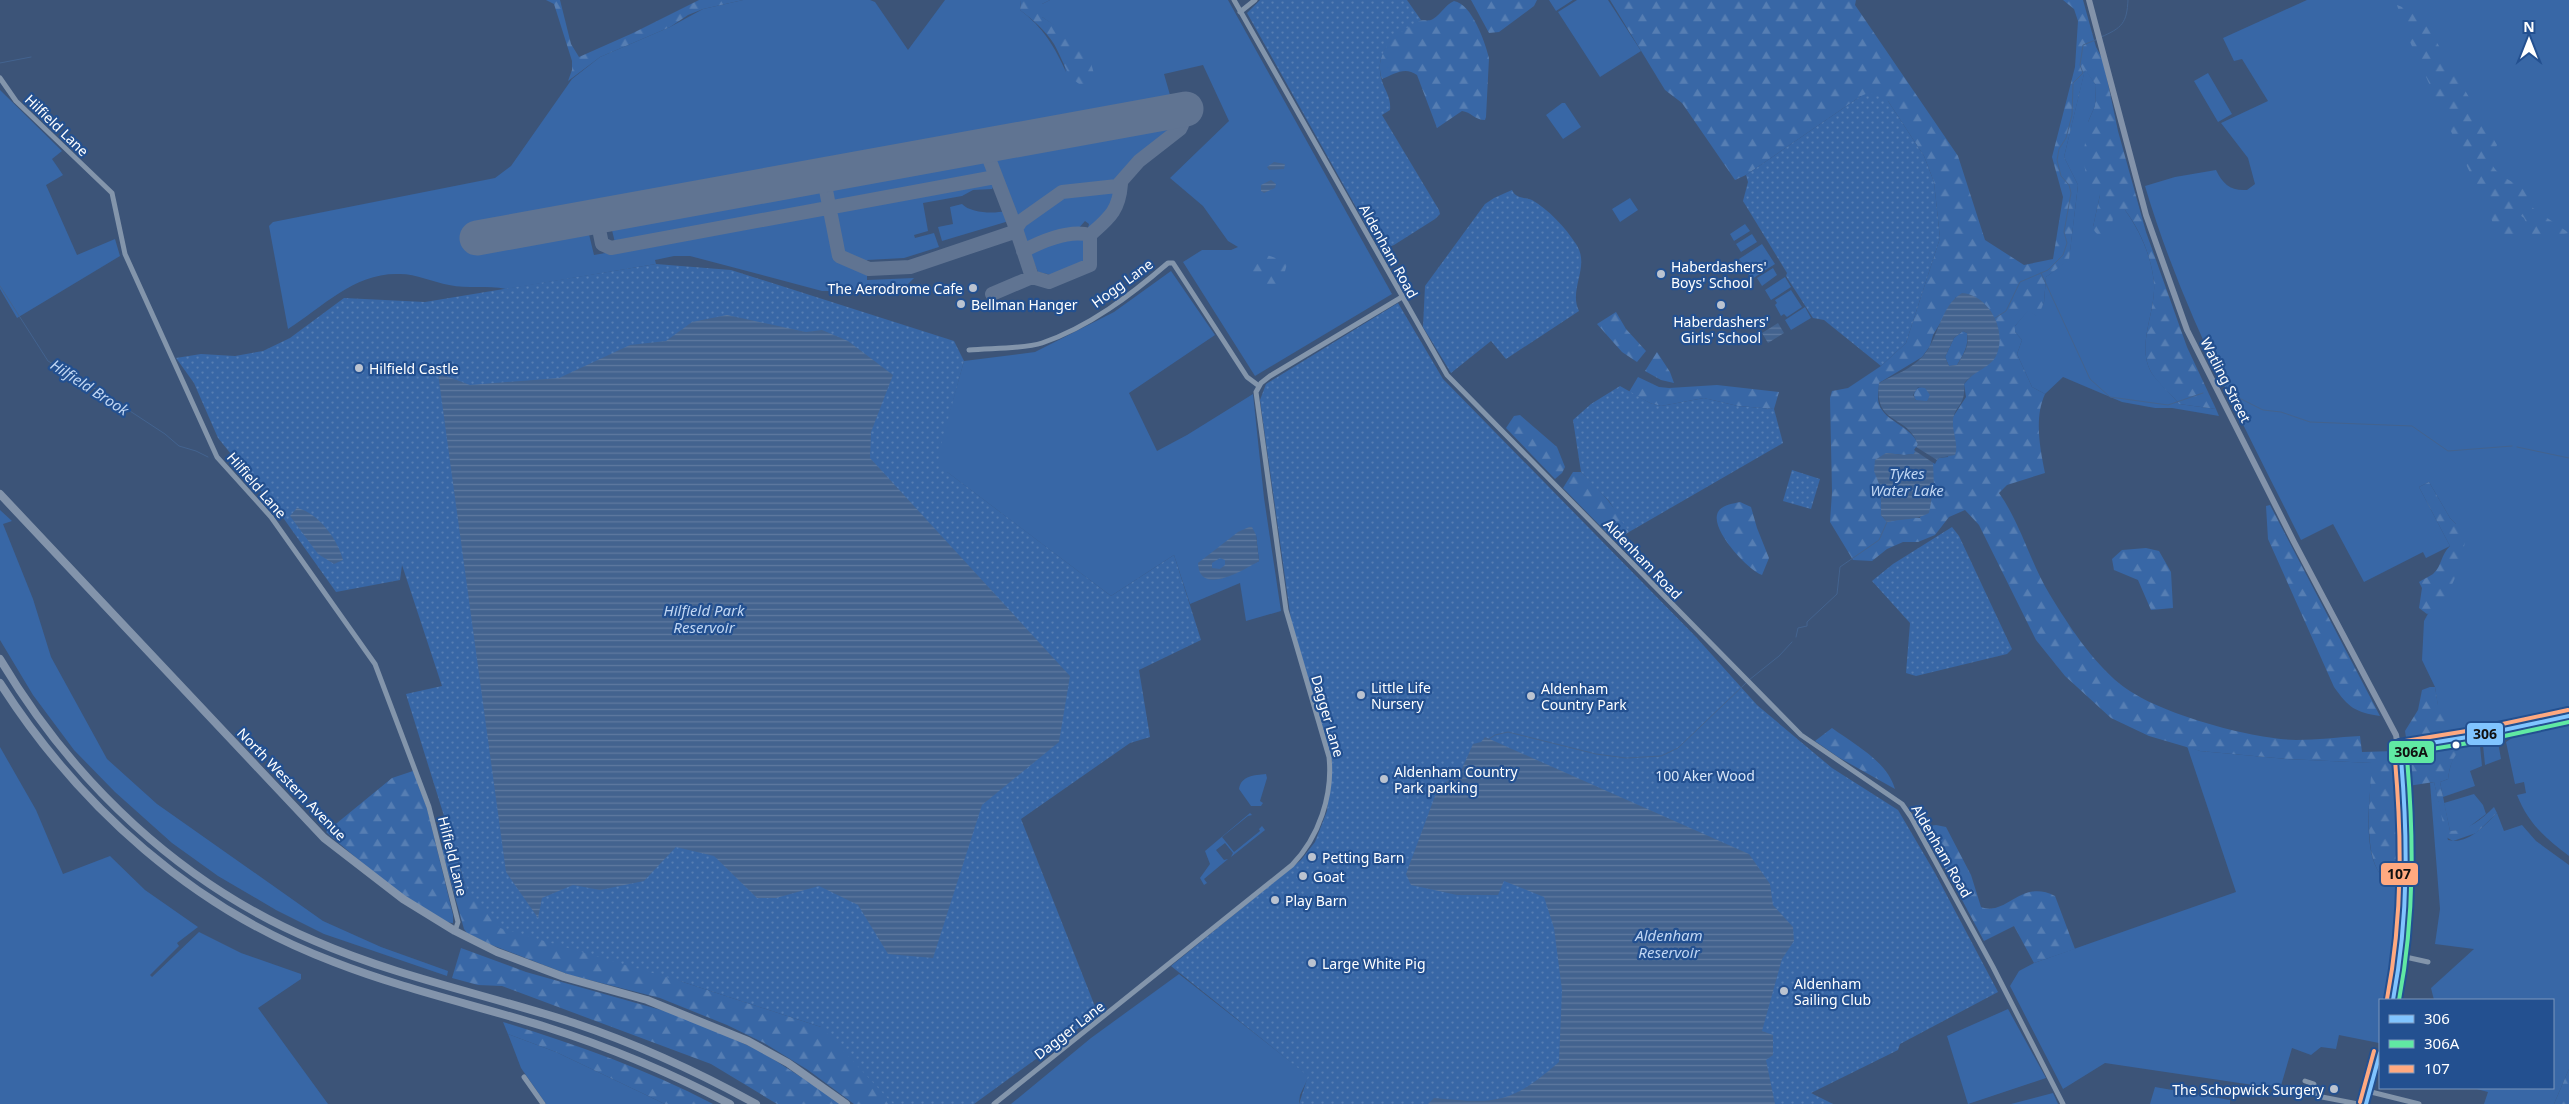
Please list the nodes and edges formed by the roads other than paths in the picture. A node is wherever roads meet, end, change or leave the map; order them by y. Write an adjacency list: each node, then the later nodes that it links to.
1 (1234, 0): 4 (street, Aldenham Road)
2 (1255, 0): 4 (street)
3 (2089, 0): 13 (main road, Watling Street)
4 (1240, 12): 6 (street, Aldenham Road)
5 (0, 78): 14 (street, Hilfield Lane)
6 (1402, 297): 8 (street); 27 (street, Aldenham Road)
7 (969, 350): 8 (street, Hogg Lane)
8 (1259, 386): 26 (street, Dagger Lane)
9 (0, 494): 14 (highway, North Western Avenue)
10 (0, 658): 24 (highway)
11 (0, 683): 23 (highway)
12 (2569, 716): 13 (main road)
13 (2400, 748): 15 (main road)
14 (456, 931): 25 (highway, North Western Avenue)
15 (2401, 956): 16 (street); 17 (main road)
16 (2428, 962)
17 (2393, 999)
18 (2379, 1057): 21 (main road)
19 (524, 1077): 22 (street)
20 (2305, 1081): 28 (street)
21 (2371, 1092): 29 (main road); 30 (street)
22 (543, 1104)
23 (730, 1104)
24 (756, 1104)
25 (846, 1104)
26 (994, 1104)
27 (2063, 1104)
28 (2358, 1104)
29 (2366, 1104)
30 (2420, 1104)

